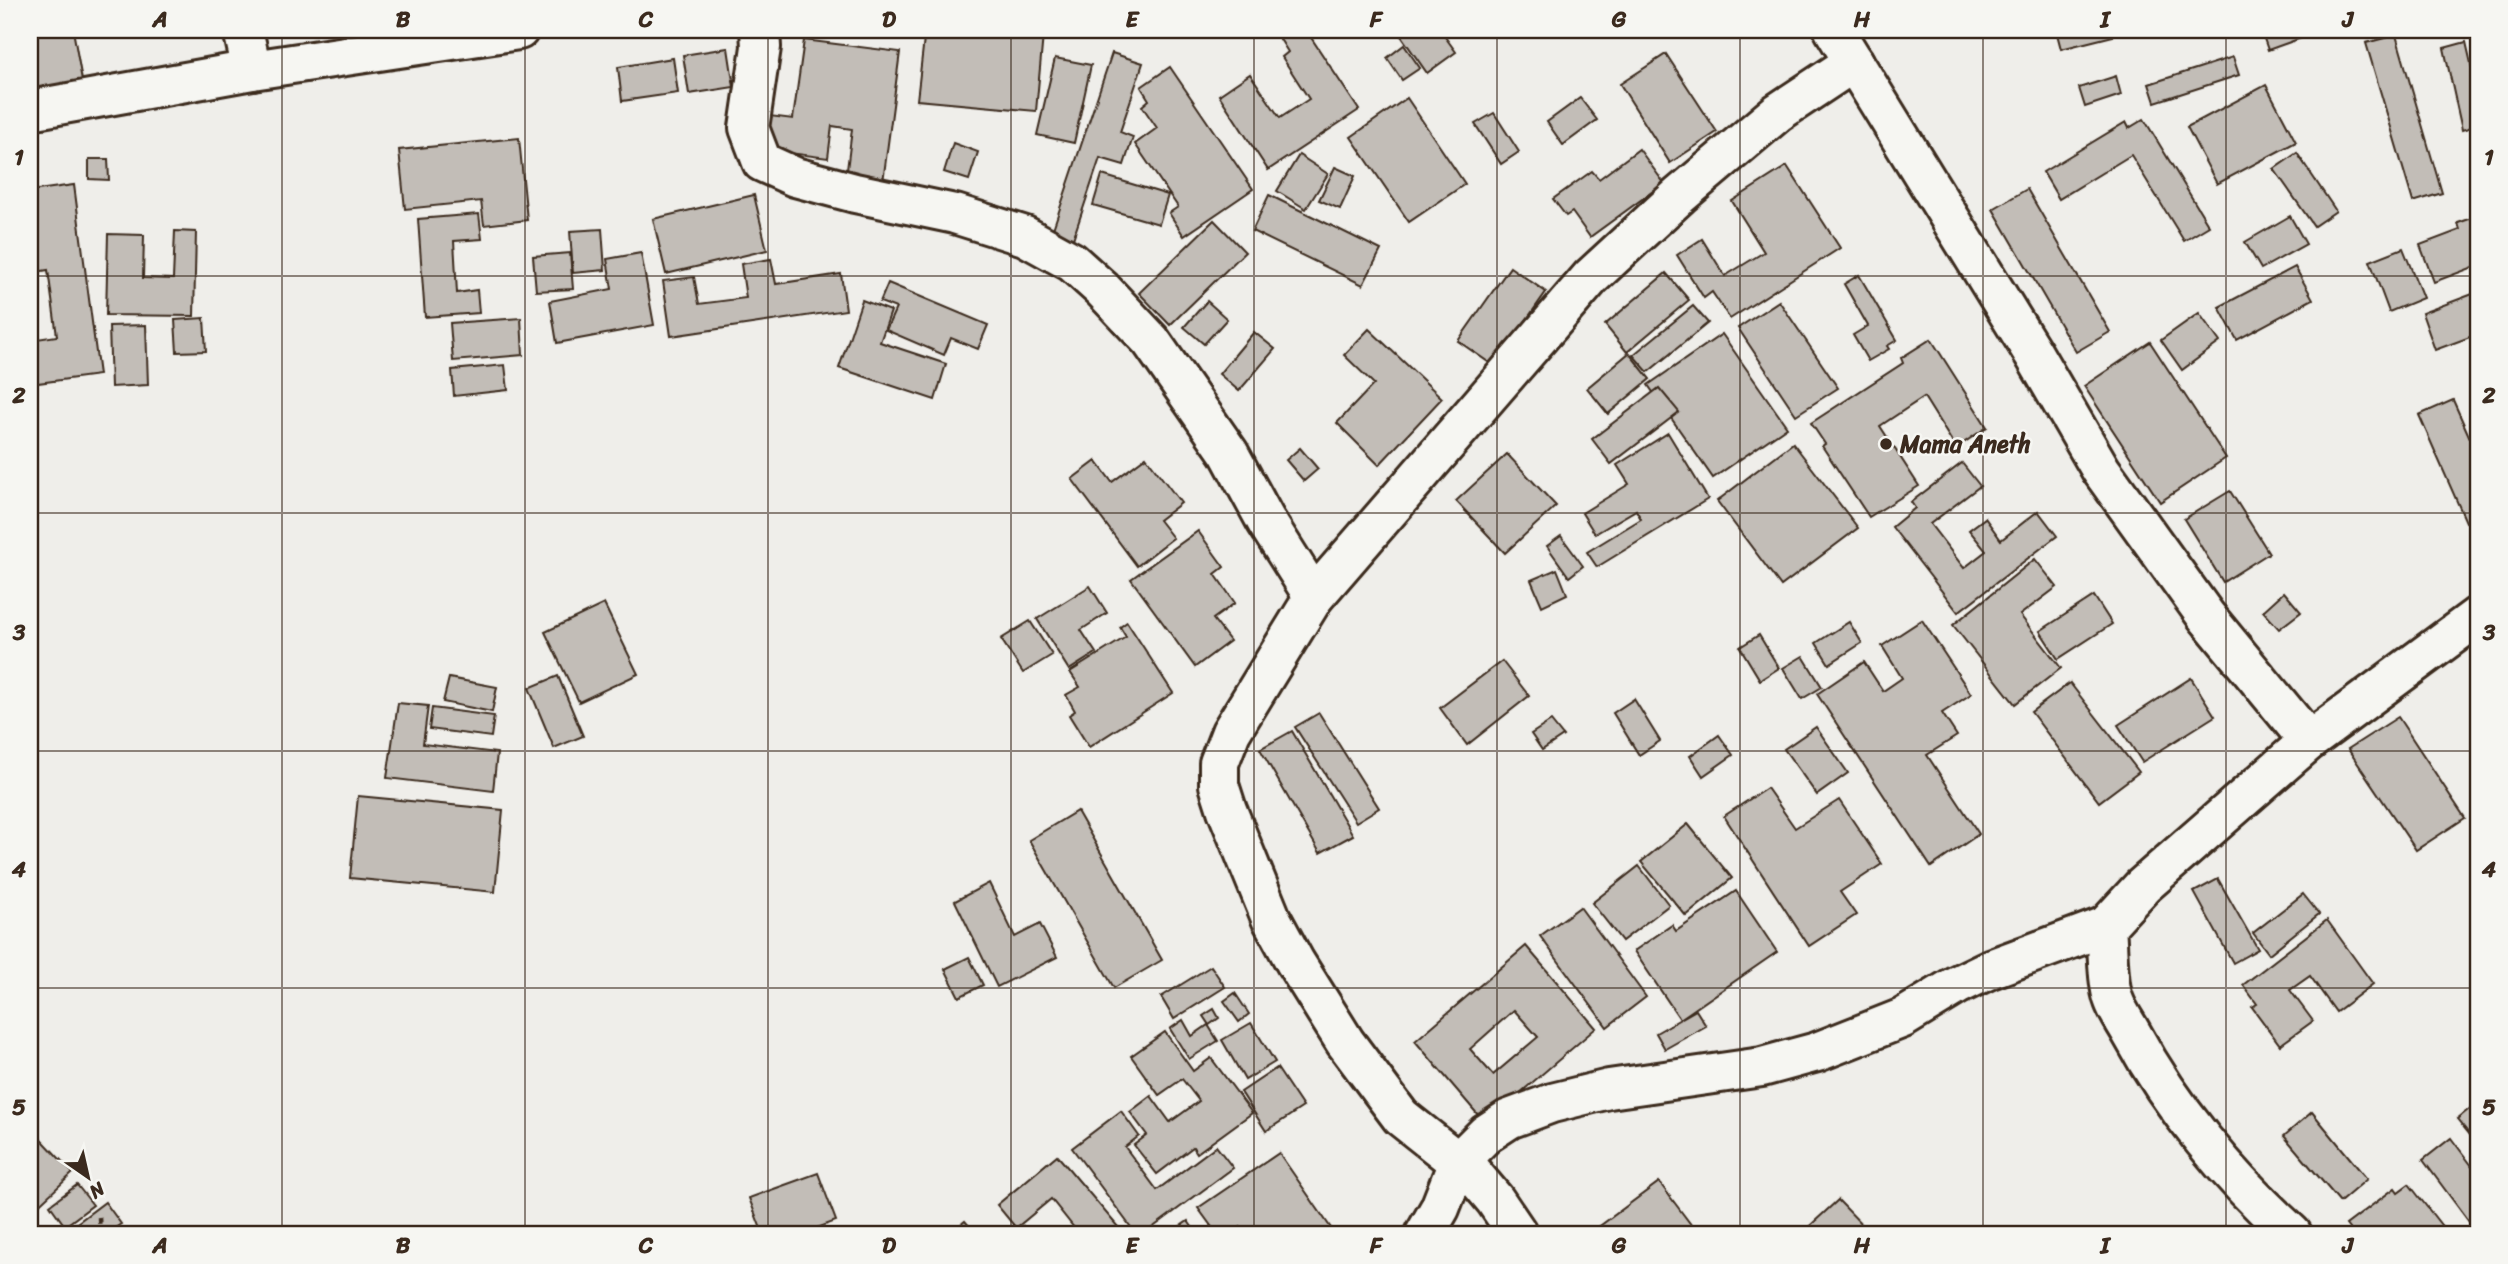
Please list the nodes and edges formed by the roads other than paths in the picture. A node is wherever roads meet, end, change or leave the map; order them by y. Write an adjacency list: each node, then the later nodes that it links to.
1 (243, 30): 6 (street)
2 (519, 30): 6 (street)
3 (760, 30): 8 (street)
4 (1834, 30): 5 (street)
5 (1854, 62): 8 (street); 10 (street)
6 (252, 70): 7 (street)
7 (30, 110)
8 (1314, 597): 12 (street)
9 (2478, 616): 10 (street)
10 (2309, 741): 11 (street)
11 (2106, 926): 12 (street); 15 (street)
12 (1458, 1162): 13 (street); 14 (street)
13 (1425, 1234)
14 (1518, 1234)
15 (2292, 1234)

